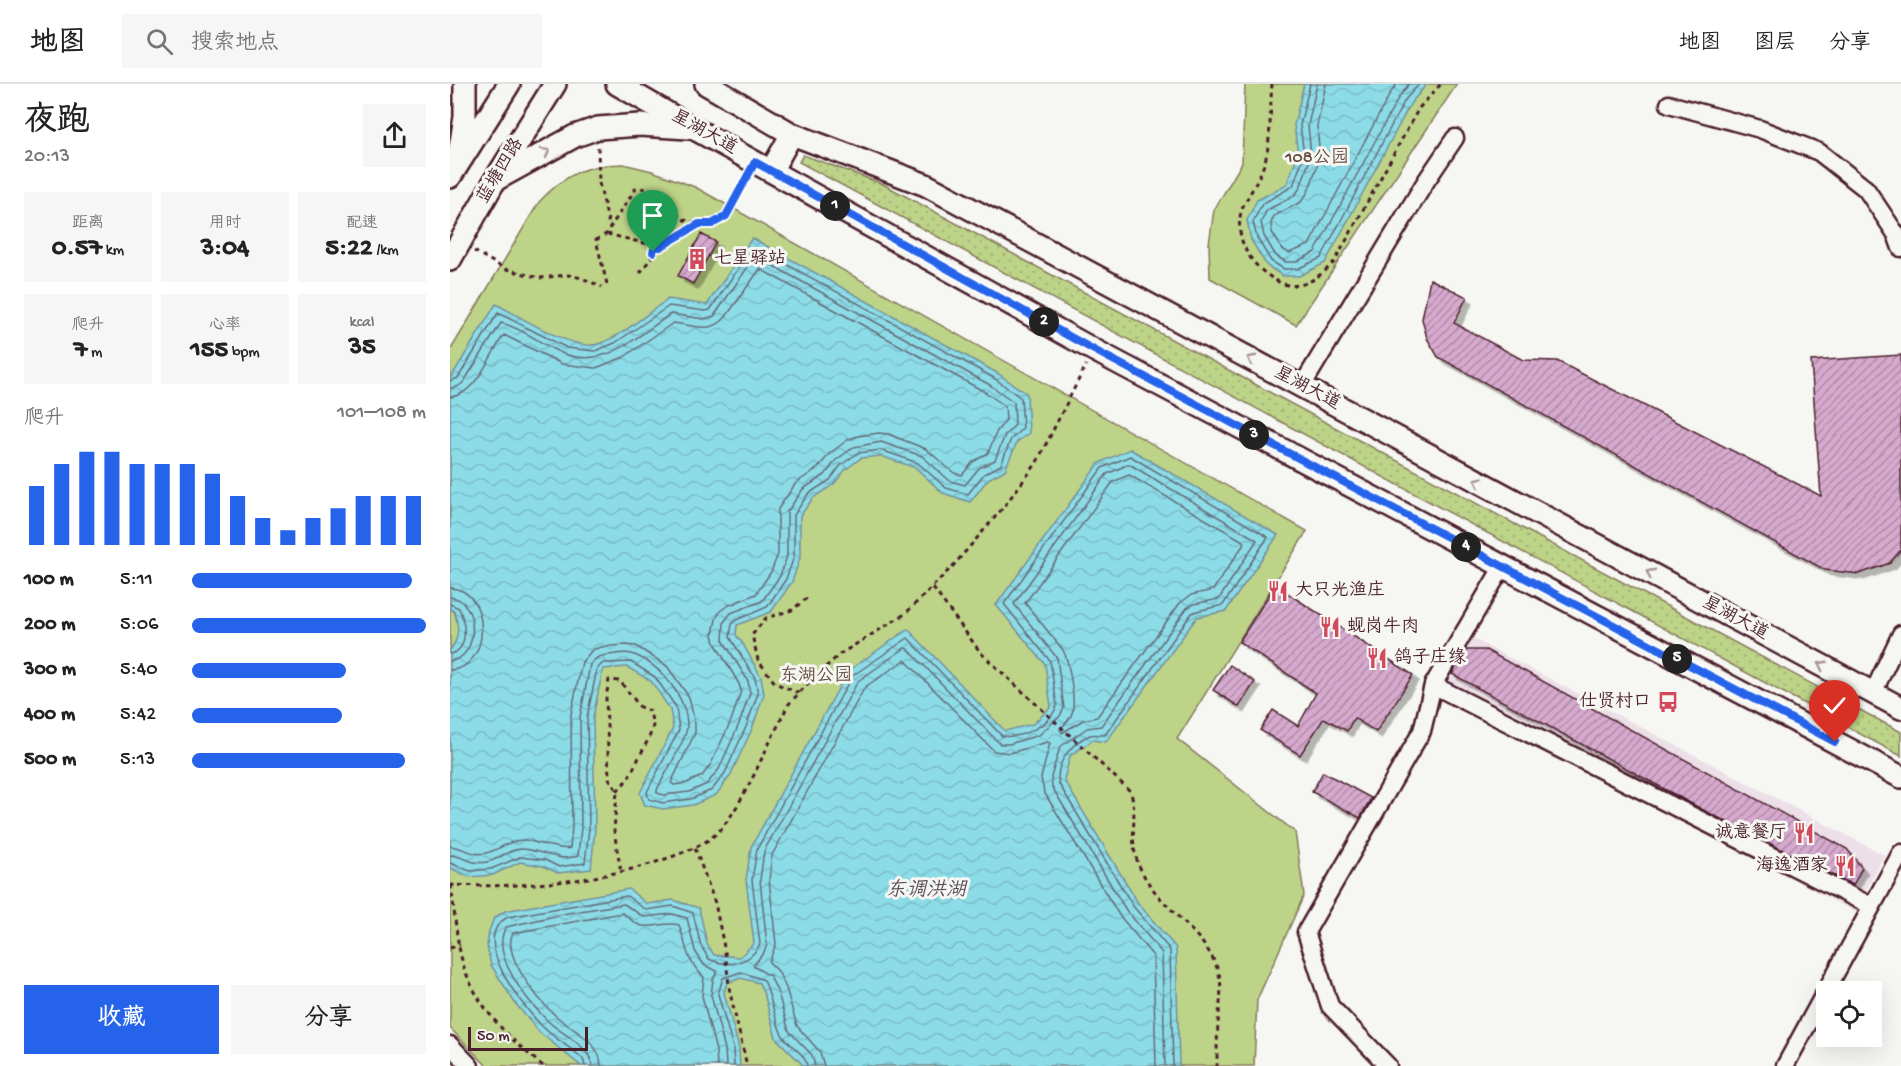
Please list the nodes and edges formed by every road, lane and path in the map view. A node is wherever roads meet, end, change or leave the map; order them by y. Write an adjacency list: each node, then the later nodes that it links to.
1 (465, 84): 15 (main road)
2 (509, 84): 15 (main road)
3 (555, 84): 16 (main road, 蓝塘四路)
4 (617, 84): 11 (main road, 星湖大道)
5 (706, 84): 8 (main road, 星湖大道)
6 (1272, 84): 7 (path)
7 (1441, 84)
8 (731, 92): 12 (main road, 星湖大道)
9 (1670, 104): 21 (street)
10 (598, 128): 11 (main road); 16 (main road, one-way to 10); 18 (path)
11 (693, 128): 14 (main road, 星湖大道)
12 (792, 134): 14 (main road); 27 (main road, 星湖大道, one-way to 12)
13 (1455, 138): 27 (street)
14 (763, 166): 17 (path); 26 (main road, 星湖大道)
15 (454, 171)
16 (495, 180): 22 (main road, 蓝塘四路)
17 (699, 224): 18 (path); 20 (path)
18 (610, 229): 19 (path)
19 (606, 234): 20 (path); 24 (path)
20 (655, 246): 23 (path)
21 (1901, 248)
22 (455, 251): 25 (path)
23 (640, 273)
24 (607, 284)
25 (602, 287)
26 (1094, 350): 28 (main road, 星湖大道); 29 (path)
27 (1302, 386): 34 (main road, 星湖大道, one-way to 27)
28 (1503, 566): 32 (street); 36 (main road, 星湖大道)
29 (932, 587): 33 (path); 49 (path)
30 (808, 597): 33 (path)
31 (1901, 634): 34 (street)
32 (1433, 685): 42 (street); 50 (street)
33 (799, 693): 38 (path)
34 (1873, 693): 35 (main road, 星湖大道)
35 (1901, 708)
36 (1901, 777)
37 (617, 791): 37 (path); 40 (path)
38 (695, 848): 40 (path); 48 (path)
39 (1901, 853): 42 (street)
40 (621, 872): 41 (path)
41 (451, 885): 43 (path)
42 (1871, 906): 51 (street)
43 (460, 945): 44 (path); 47 (path)
44 (450, 948)
45 (450, 1045): 46 (street)
46 (470, 1066)
47 (543, 1066)
48 (747, 1066)
49 (1216, 1066)
50 (1388, 1066)
51 (1785, 1066)

